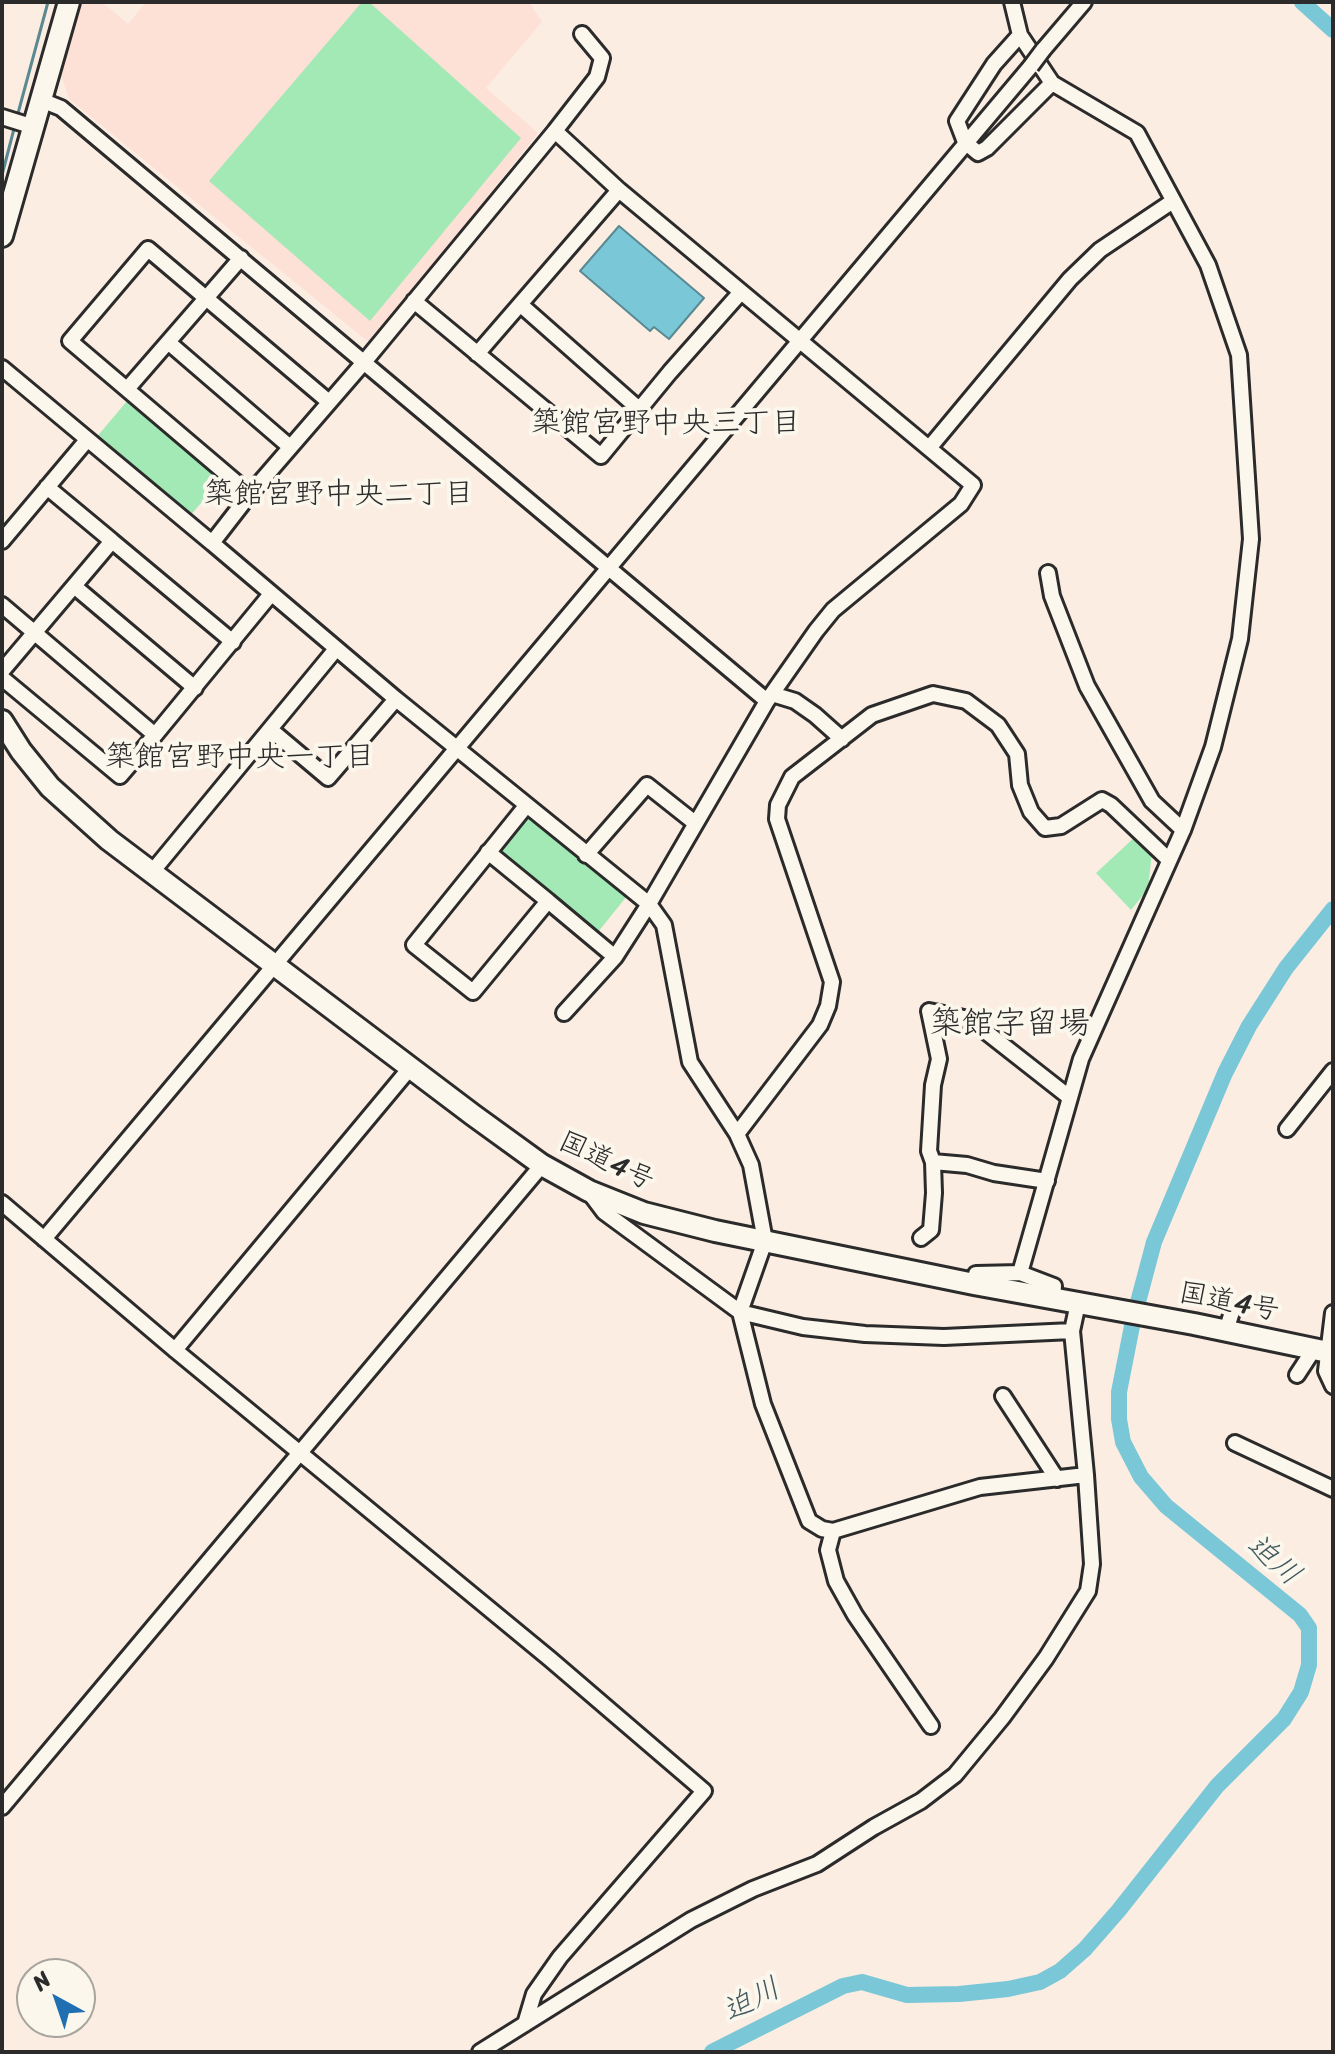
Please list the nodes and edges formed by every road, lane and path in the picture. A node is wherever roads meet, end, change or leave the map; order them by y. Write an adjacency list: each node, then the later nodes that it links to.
1 (69, 2): 7 (highway)
2 (1012, 2): 5 (street)
3 (1084, 2): 10 (street, bridge)
4 (582, 34): 9 (street)
5 (1020, 35): 6 (street); 10 (street)
6 (1052, 83): 10 (street); 12 (street)
7 (41, 100): 8 (highway); 14 (street)
8 (16, 121): 13 (highway)
9 (555, 131): 11 (street); 17 (street)
10 (965, 142): 19 (street)
11 (619, 190): 15 (street); 18 (street)
12 (1173, 201): 29 (street); 55 (street)
13 (2, 236)
14 (241, 258): 16 (street); 22 (street)
15 (741, 292): 19 (street); 26 (street)
16 (205, 298): 20 (street); 24 (street); 25 (street)
17 (414, 301): 21 (street); 22 (street)
18 (521, 305): 21 (street); 26 (street)
19 (798, 341): 29 (street); 35 (street)
20 (168, 342): 24 (street); 28 (street)
21 (477, 354): 26 (street)
22 (365, 361): 25 (street); 35 (street)
23 (2, 368): 27 (street)
24 (128, 388): 31 (street)
25 (329, 402): 28 (street)
26 (640, 410)
27 (87, 440): 30 (street); 34 (street)
28 (290, 447): 31 (street)
29 (930, 447): 46 (street)
30 (47, 487): 32 (street); 33 (street)
31 (250, 494): 34 (street)
32 (2, 541)
33 (112, 541): 37 (street); 41 (street)
34 (212, 543): 38 (street)
35 (609, 568): 46 (street); 52 (street)
36 (1048, 573): 55 (street)
37 (74, 586): 40 (street); 45 (street)
38 (271, 594): 41 (street); 42 (street)
39 (2, 605): 40 (street)
40 (34, 633): 43 (street); 50 (street)
41 (233, 642): 45 (street)
42 (336, 649): 47 (street); 49 (street)
43 (2, 671)
44 (2, 678): 50 (street)
45 (195, 688): 50 (street)
46 (770, 697): 51 (street); 54 (street)
47 (396, 699): 49 (street); 52 (street)
48 (2, 721): 59 (highway, 国道4号)
49 (271, 730): 59 (street)
50 (155, 735)
51 (842, 739): 58 (street); 69 (street)
52 (457, 748): 53 (street); 63 (street)
53 (526, 806): 56 (street); 57 (street)
54 (695, 823): 57 (street); 61 (street)
55 (1183, 830): 58 (street)
56 (488, 852): 60 (street); 60 (street)
57 (586, 855): 61 (street)
58 (1169, 860): 67 (street)
59 (152, 872): 63 (highway, 国道4号)
60 (548, 901): 62 (street)
61 (649, 904): 62 (street); 69 (street)
62 (615, 957): 64 (street)
63 (276, 965): 65 (highway, 国道4号); 76 (street)
64 (564, 1013)
65 (410, 1068): 71 (highway, 国道4号); 85 (street)
66 (1333, 1071): 68 (street)
67 (1069, 1097): 70 (street); 72 (street)
68 (1287, 1129)
69 (737, 1134): 77 (street)
70 (933, 1162): 72 (street); 75 (street)
71 (542, 1165): 73 (highway, 国道4号); 91 (street)
72 (1047, 1181): 78 (street)
73 (589, 1191): 77 (highway, 国道4号); 82 (street)
74 (2, 1203): 76 (street)
75 (921, 1238)
76 (44, 1239): 85 (street)
77 (765, 1241): 79 (highway, 国道4号); 82 (street)
78 (1020, 1273): 79 (street); 80 (street)
79 (974, 1284): 80 (highway, 国道4号)
80 (1053, 1298): 81 (highway, 国道4号)
81 (1082, 1304): 84 (street); 86 (highway, 国道4号)
82 (740, 1312): 84 (street); 95 (street)
83 (1333, 1313): 86 (street)
84 (1072, 1331): 92 (street)
85 (175, 1350): 91 (street)
86 (1324, 1351): 87 (street); 88 (street)
87 (1297, 1375)
88 (1333, 1386)
89 (1003, 1396): 93 (street)
90 (1235, 1443): 94 (street)
91 (301, 1452): 97 (street); 98 (street)
92 (1086, 1475): 93 (street); 98 (street)
93 (1057, 1479): 95 (street)
94 (1333, 1489)
95 (833, 1531): 96 (street)
96 (931, 1726)
97 (2, 1807)
98 (525, 2024): 99 (street)
99 (480, 2052)

